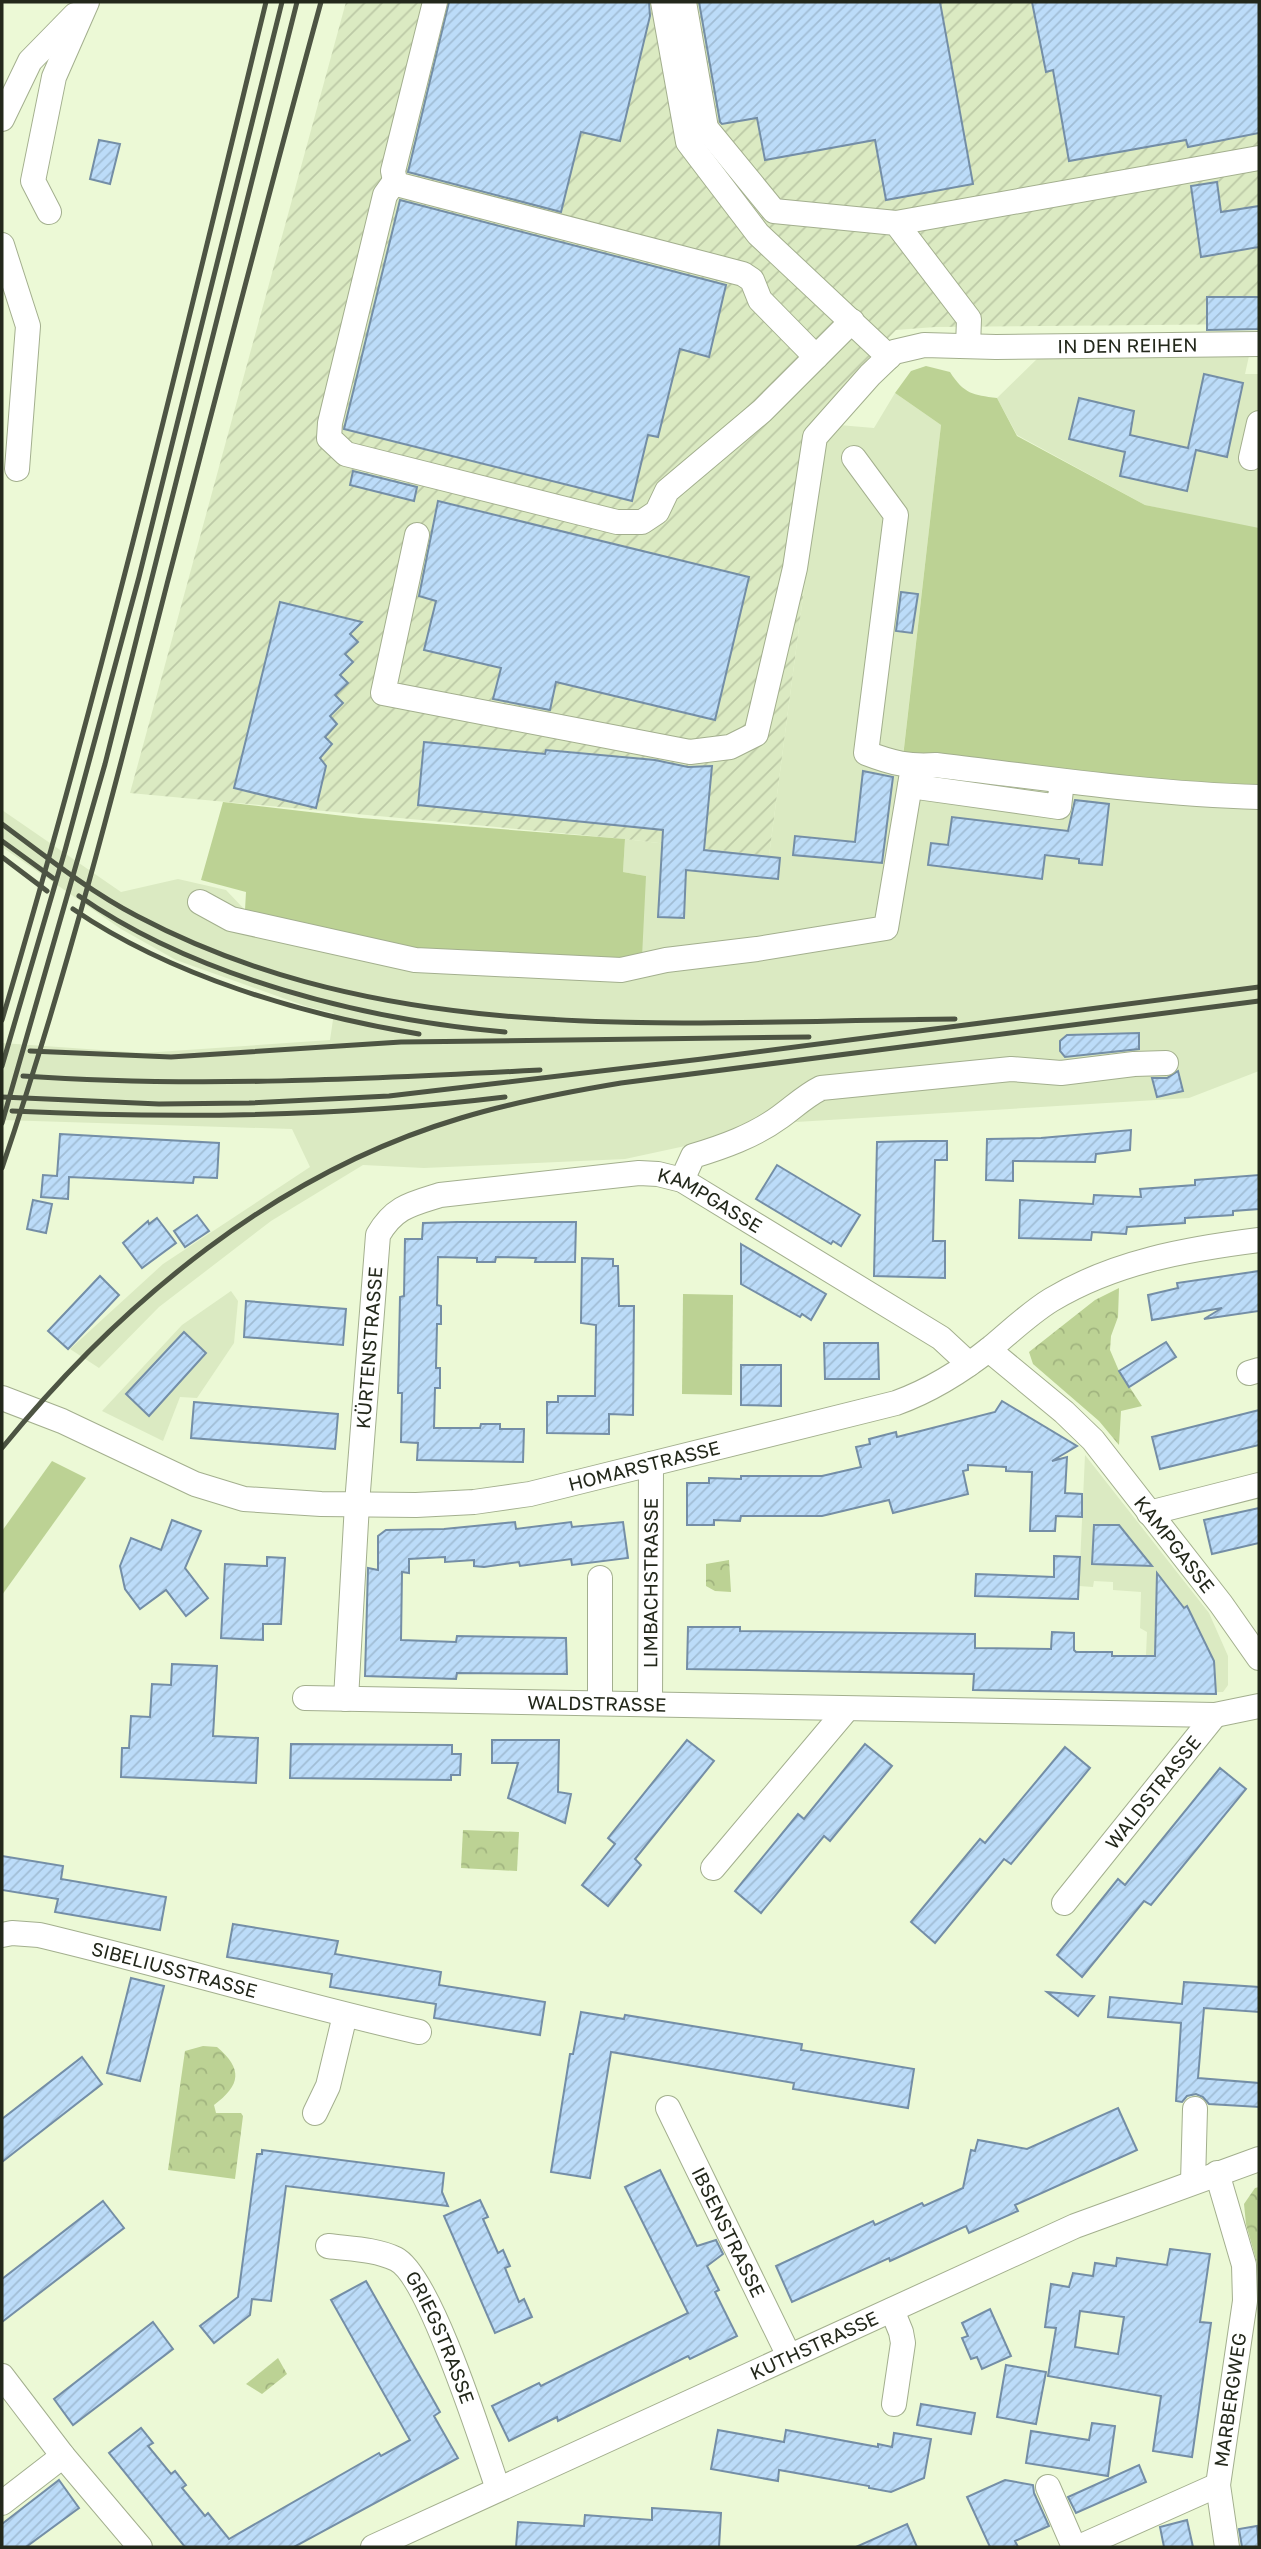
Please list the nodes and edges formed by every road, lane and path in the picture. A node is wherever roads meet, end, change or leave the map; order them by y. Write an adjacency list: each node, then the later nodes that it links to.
1 (87, 2): 5 (street); 8 (street)
2 (435, 2): 7 (street)
3 (663, 2): 11 (street)
4 (684, 2): 9 (street)
5 (2, 119)
6 (1259, 158): 9 (street)
7 (395, 181): 14 (street); 14 (street)
8 (49, 212)
9 (896, 223): 13 (street)
10 (2, 245): 19 (street)
11 (852, 321): 14 (street); 15 (street)
12 (1259, 344): 13 (street, IN DEN REIHEN)
13 (968, 346): 15 (street, IN DEN REIHEN)
14 (816, 357)
15 (889, 357): 20 (street)
16 (1259, 424): 18 (street)
17 (854, 458): 21 (street)
18 (1251, 458)
19 (17, 469)
20 (417, 535)
21 (911, 777): 22 (street); 23 (street)
22 (1259, 797)
23 (201, 902)
24 (1166, 1063): 25 (street)
25 (682, 1181): 26 (street, KAMPGASSE); 28 (street, KAMPGASSE)
26 (409, 1205): 32 (street, KÜRTENSTRASSE)
27 (1259, 1240): 28 (street, HOMARSTRASSE)
28 (979, 1357): 30 (street, HOMARSTRASSE); 33 (street, KAMPGASSE)
29 (2, 1398): 32 (street, HOMARSTRASSE)
30 (651, 1464): 32 (street, HOMARSTRASSE); 39 (street, LIMBACHSTRASSE)
31 (1259, 1485): 33 (street)
32 (357, 1504): 37 (street)
33 (1149, 1513): 35 (street, KAMPGASSE)
34 (600, 1578): 38 (street)
35 (1259, 1658)
36 (305, 1698): 37 (street, WALDSTRASSE)
37 (346, 1699): 38 (street, WALDSTRASSE)
38 (600, 1703): 39 (street, WALDSTRASSE)
39 (650, 1704): 41 (street, WALDSTRASSE)
40 (1259, 1706): 42 (street, WALDSTRASSE)
41 (847, 1709): 42 (street, WALDSTRASSE); 43 (street)
42 (1215, 1715): 44 (street, WALDSTRASSE)
43 (713, 1868)
44 (1064, 1903)
45 (2, 1935): 46 (street, SIBELIUSSTRASSE)
46 (345, 2015): 47 (street, SIBELIUSSTRASSE); 50 (street)
47 (419, 2032)
48 (668, 2108): 56 (street, IBSENSTRASSE)
49 (1195, 2109): 53 (street)
50 (315, 2113)
51 (1259, 2159): 52 (street, KUTHSTRASSE)
52 (1217, 2173): 53 (street, KUTHSTRASSE); 60 (street, MARBERGWEG)
53 (1193, 2182): 55 (street, KUTHSTRASSE)
54 (328, 2246): 62 (street, GRIEGSTRASSE)
55 (891, 2310): 56 (street, KUTHSTRASSE); 58 (street)
56 (789, 2356): 62 (street, KUTHSTRASSE)
57 (2, 2376): 59 (street)
58 (894, 2404)
59 (63, 2456): 63 (street); 64 (street)
60 (1218, 2485): 67 (street); 68 (street, MARBERGWEG)
61 (1048, 2487): 66 (street)
62 (498, 2489): 65 (street, KUTHSTRASSE)
63 (2, 2503)
64 (139, 2547)
65 (373, 2547)
66 (1074, 2547)
67 (1080, 2547)
68 (1227, 2547)

